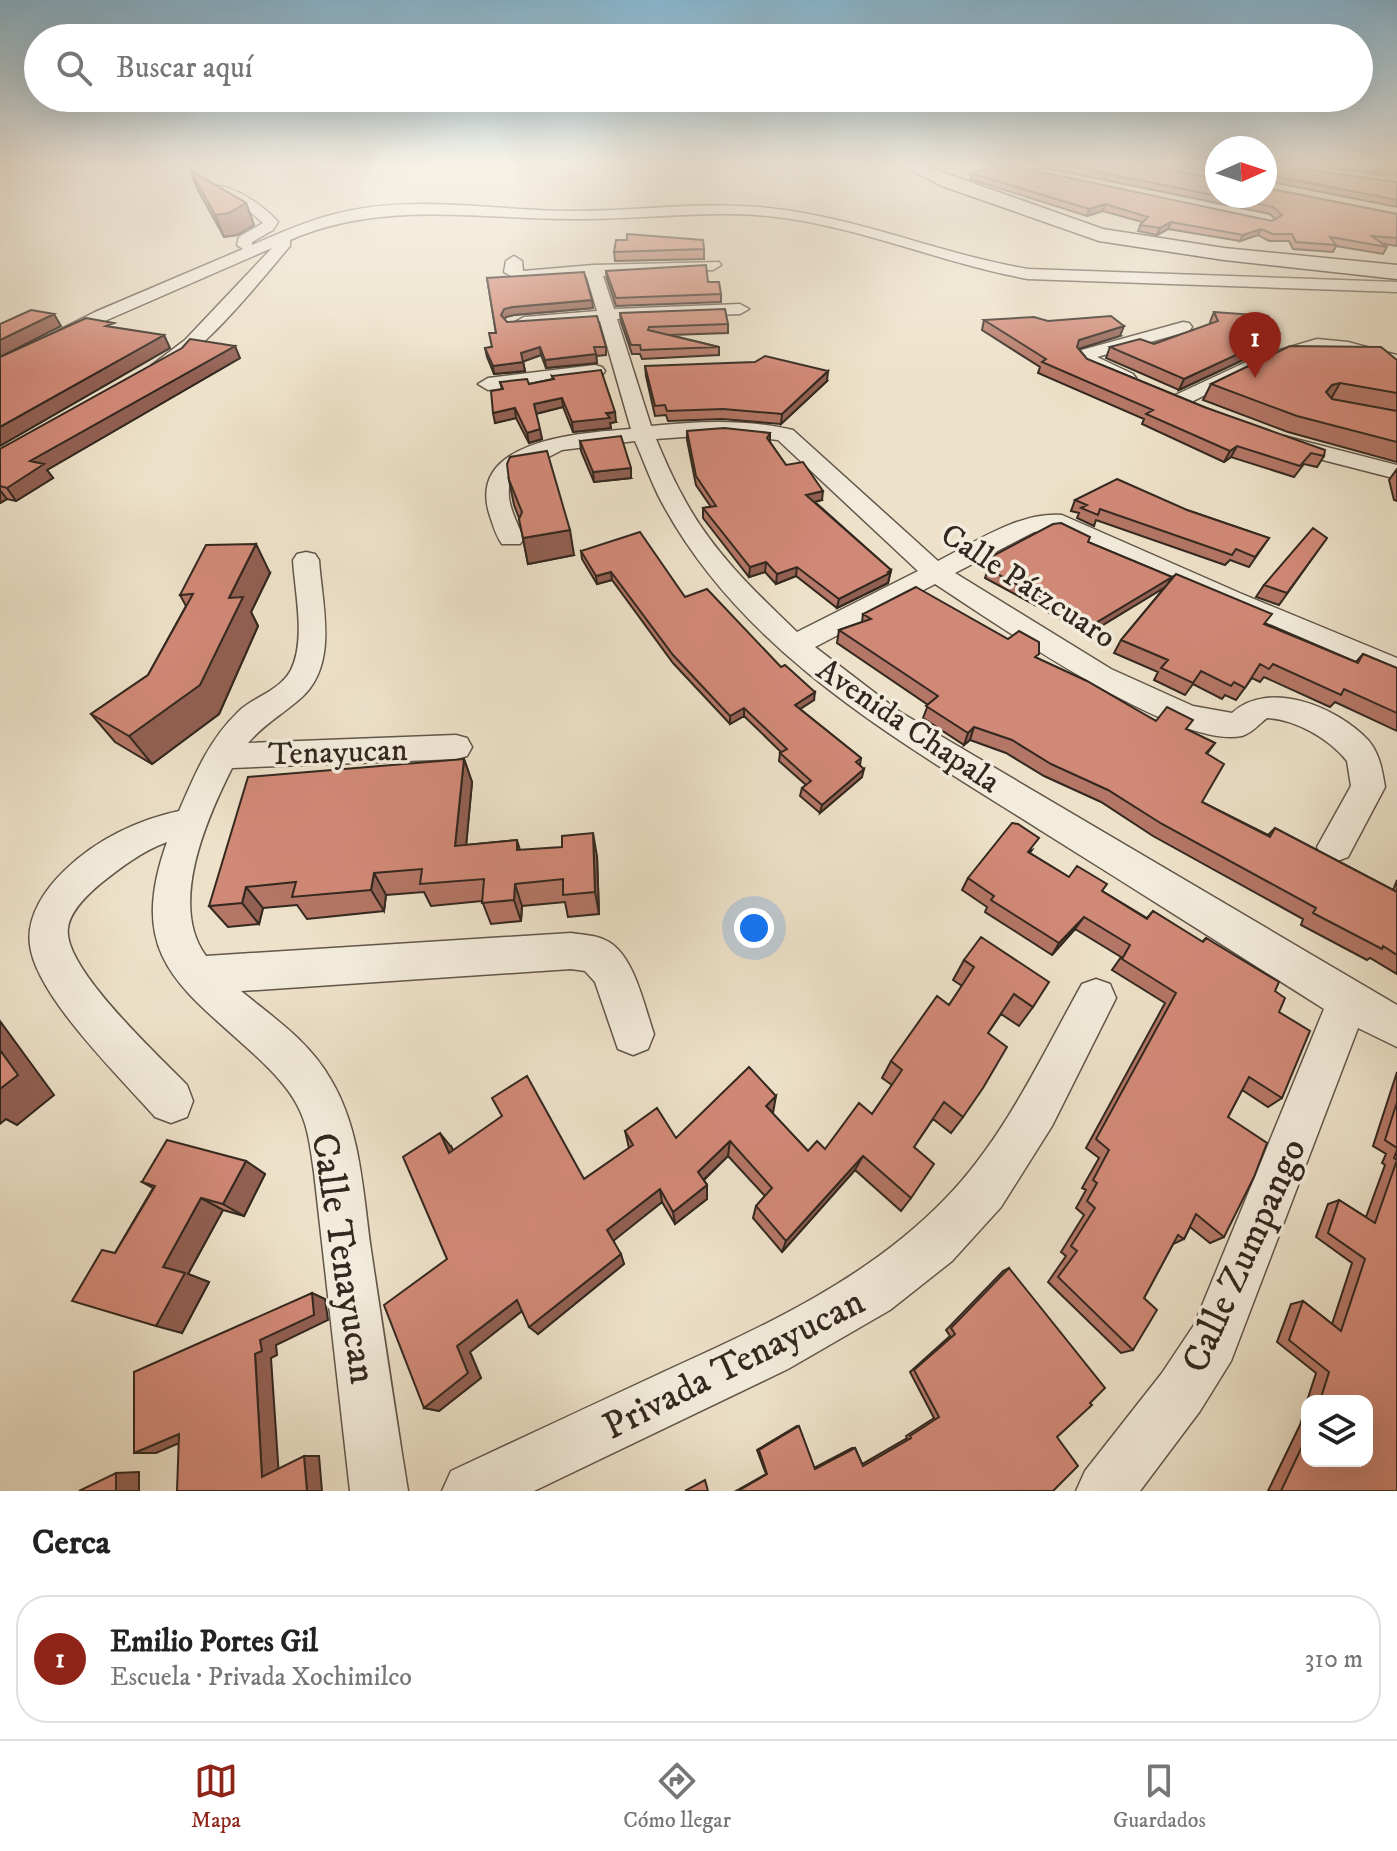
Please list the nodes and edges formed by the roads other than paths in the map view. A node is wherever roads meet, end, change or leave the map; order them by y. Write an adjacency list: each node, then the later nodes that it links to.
1 (252, 236): 7 (street)
2 (288, 236): 7 (street)
3 (292, 236): 21 (street)
4 (874, 236): 13 (street)
5 (1103, 236): 12 (main road)
6 (1153, 236): 8 (main road)
7 (257, 249): 19 (street)
8 (1397, 259)
9 (514, 261): 11 (street)
10 (713, 265): 11 (street)
11 (593, 270): 15 (street, Avenida Chapala)
12 (1397, 272)
13 (1397, 287)
14 (740, 309): 15 (street)
15 (606, 314): 16 (street); 20 (street, Avenida Chapala)
16 (514, 323)
17 (1183, 327): 23 (street)
18 (1397, 361): 23 (street)
19 (0, 367)
20 (632, 367): 22 (street); 25 (street, Avenida Chapala)
21 (148, 373)
22 (488, 384)
23 (1164, 395): 24 (street)
24 (1203, 411)
25 (643, 434): 28 (street, Calle Pátzcuaro); 30 (street, Calle Pátzcuaro); 31 (street, Avenida Chapala)
26 (1264, 436): 27 (street)
27 (1397, 472)
28 (511, 539)
29 (306, 560): 34 (street)
30 (933, 571): 31 (street); 32 (street); 36 (street, Calle Pátzcuaro)
31 (794, 646): 39 (street, Avenida Chapala)
32 (1397, 669)
33 (456, 747): 34 (street, Tenayucan)
34 (220, 756): 35 (street, Calle Tenayucan)
35 (191, 822): 37 (street, Calle Tenayucan); 42 (street)
36 (1335, 847)
37 (194, 975): 41 (street); 43 (street, Calle Tenayucan)
38 (1096, 998): 44 (street, Privada Tenayucan)
39 (1348, 1001): 40 (street, Avenida Chapala); 45 (street, Calle Zumpango)
40 (1397, 1027)
41 (633, 1034)
42 (171, 1101)
43 (379, 1491)
44 (471, 1491)
45 (1105, 1491)

